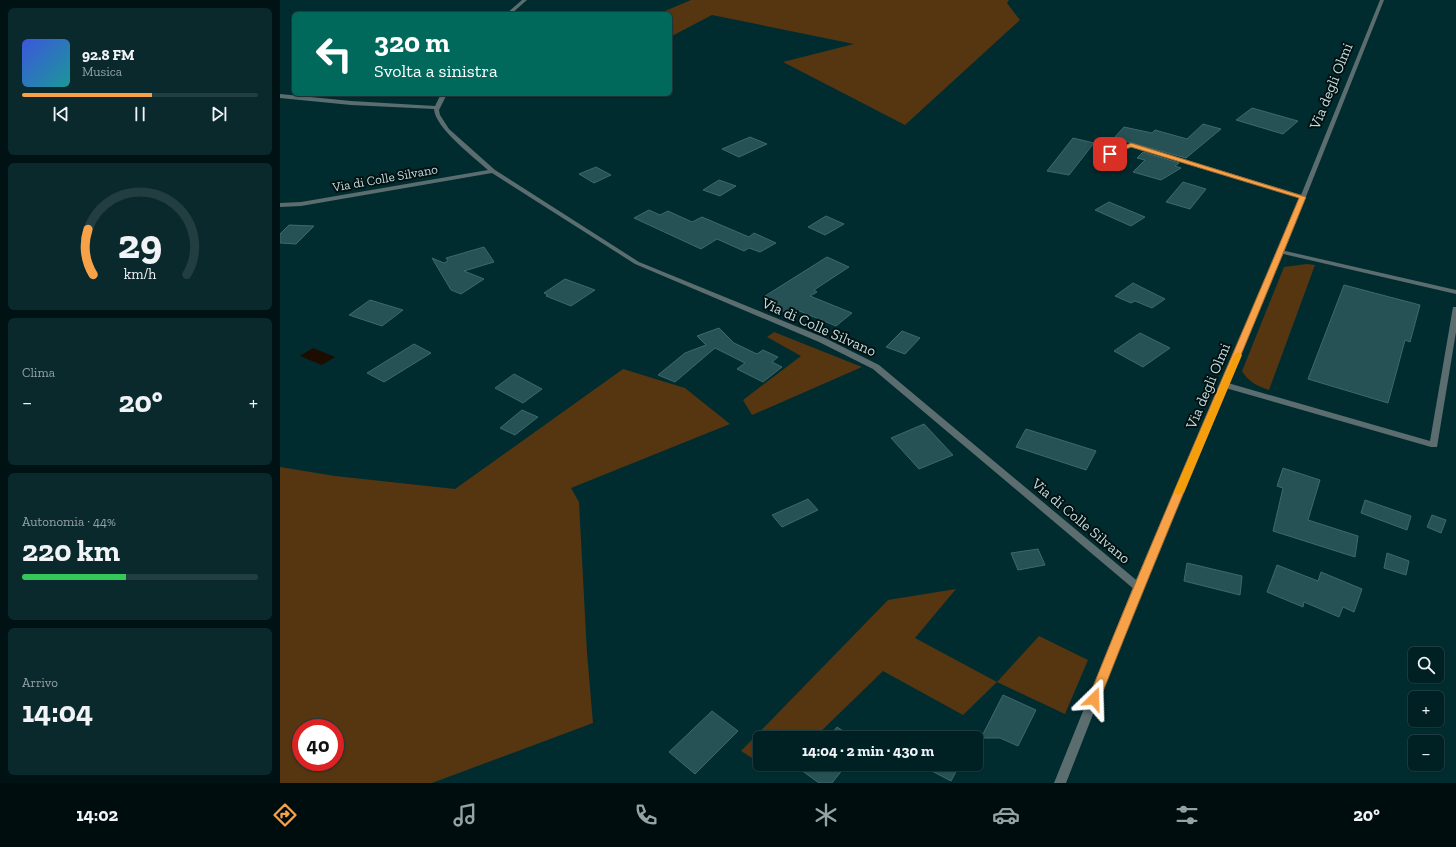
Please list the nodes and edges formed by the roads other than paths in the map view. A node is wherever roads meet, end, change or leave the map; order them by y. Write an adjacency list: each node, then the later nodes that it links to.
1 (525, 0): 3 (street)
2 (1382, 0): 9 (street, Via degli Olmi)
3 (510, 12)
4 (280, 96): 6 (street)
5 (443, 96): 6 (street)
6 (437, 108): 8 (street, Via di Colle Silvano)
7 (1100, 158): 9 (street)
8 (493, 172): 10 (street, Via di Colle Silvano); 15 (street, Via di Colle Silvano)
9 (1303, 197): 11 (street, Via degli Olmi)
10 (280, 205)
11 (1281, 252): 12 (street); 14 (street, Via degli Olmi)
12 (1456, 292)
13 (1456, 308): 14 (street)
14 (1225, 385): 15 (street, Via degli Olmi)
15 (1138, 587): 16 (street, Via degli Olmi)
16 (1060, 783)

